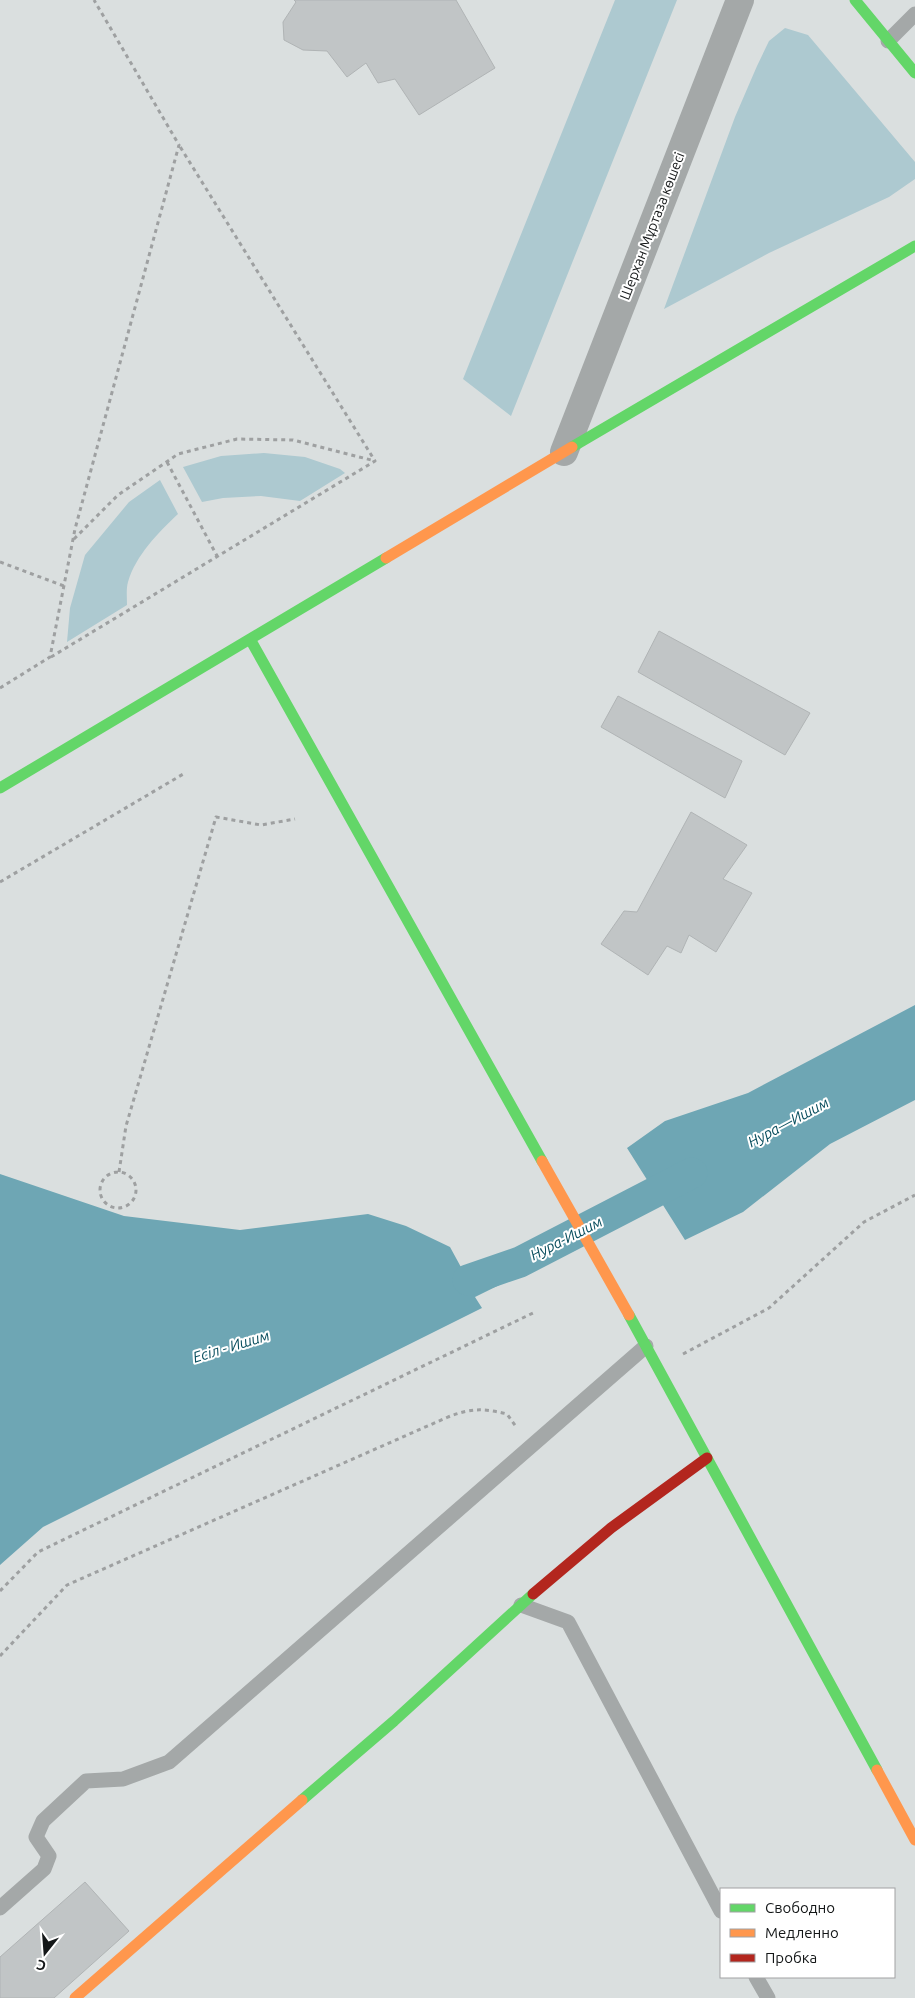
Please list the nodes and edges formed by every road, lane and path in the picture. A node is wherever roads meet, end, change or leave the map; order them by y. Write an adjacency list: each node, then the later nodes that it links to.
1 (94, 0): 7 (path)
2 (740, 0): 9 (street, Шерхан Мұртаза көшесі)
3 (855, 0): 5 (street)
4 (915, 14): 5 (lane)
5 (888, 41): 6 (street)
6 (915, 73)
7 (180, 145): 10 (path); 12 (path)
8 (915, 246): 9 (street)
9 (564, 452): 16 (street)
10 (375, 461): 11 (path); 13 (path)
11 (167, 462): 12 (path); 13 (path)
12 (73, 540): 15 (path)
13 (217, 556): 17 (path)
14 (0, 562): 15 (path)
15 (64, 586): 17 (path)
16 (250, 638): 20 (street); 26 (street)
17 (50, 657): 18 (path)
18 (0, 688)
19 (184, 773): 22 (path)
20 (0, 788)
21 (295, 819): 23 (path)
22 (0, 882)
23 (119, 1172): 23 (path)
24 (915, 1195): 27 (path)
25 (535, 1312): 30 (path)
26 (646, 1346): 27 (street); 28 (lane)
27 (658, 1367): 29 (street)
28 (530, 1447): 32 (path); 34 (lane)
29 (708, 1458): 31 (street); 33 (street)
30 (0, 1591)
31 (521, 1605): 35 (lane); 37 (street)
32 (0, 1656)
33 (915, 1840)
34 (0, 1908)
35 (720, 1909)
36 (757, 1978): 38 (lane)
37 (75, 1998)
38 (768, 1998)

